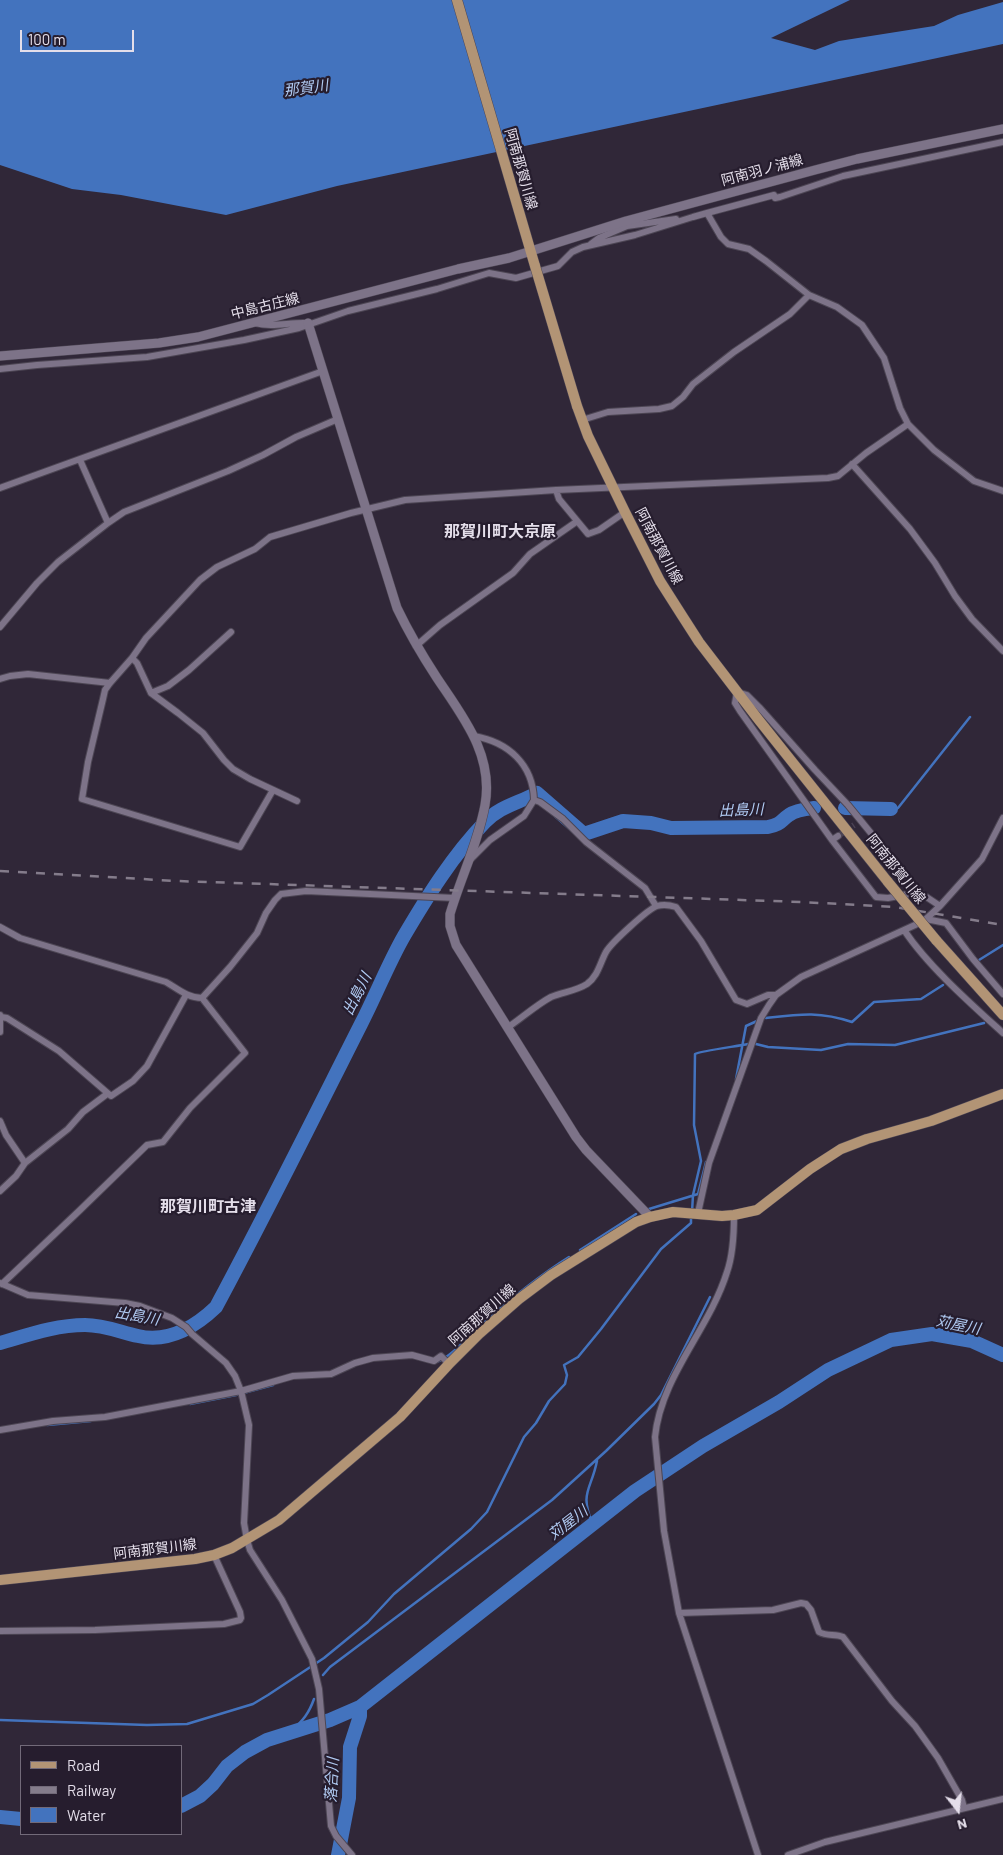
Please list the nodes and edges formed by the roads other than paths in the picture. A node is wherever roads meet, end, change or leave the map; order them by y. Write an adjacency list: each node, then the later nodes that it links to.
1 (457, 0): 8 (main road, 阿南那賀川線)
2 (1003, 129): 6 (main road, 阿南羽ノ浦線)
3 (1003, 142): 4 (street)
4 (708, 213): 5 (street); 9 (street)
5 (696, 216): 6 (street); 7 (street)
6 (627, 224): 7 (street); 8 (main road, 阿南羽ノ浦線)
7 (590, 245): 11 (street)
8 (530, 248): 10 (main road, 中島古庄線); 16 (main road, 阿南那賀川線, bridge)
9 (809, 296): 16 (street); 17 (street)
10 (255, 323): 11 (street); 12 (main road, 中島古庄線)
11 (308, 323): 13 (street); 14 (main road)
12 (0, 356)
13 (0, 369)
14 (323, 371): 15 (main road); 18 (street)
15 (338, 419): 24 (main road); 27 (street)
16 (582, 420): 21 (main road, 阿南那賀川線)
17 (908, 424): 19 (street); 23 (street)
18 (80, 460): 20 (street); 27 (street)
19 (852, 464): 21 (street); 31 (street)
20 (0, 488)
21 (614, 488): 22 (street); 25 (main road, 阿南那賀川線)
22 (556, 490): 24 (street); 26 (street)
23 (1003, 491)
24 (366, 510): 30 (main road); 32 (street)
25 (626, 512): 26 (street); 35 (main road, 阿南那賀川線)
26 (576, 522): 30 (street)
27 (108, 523): 28 (street)
28 (0, 627)
29 (231, 632): 36 (street)
30 (416, 646): 37 (main road)
31 (1003, 651)
32 (132, 658): 34 (street); 36 (street)
33 (0, 679): 34 (street)
34 (110, 683): 38 (street)
35 (737, 692): 43 (street); 45 (street); 56 (main road, 阿南那賀川線, bridge)
36 (151, 693): 38 (street)
37 (474, 736): 39 (street); 44 (main road)
38 (273, 790): 40 (street)
39 (534, 800): 44 (street); 47 (street)
40 (297, 801)
41 (1003, 818): 48 (street)
42 (838, 836): 43 (street)
43 (832, 840): 45 (street)
44 (468, 862): 46 (main road)
45 (919, 892): 48 (street)
46 (455, 898): 55 (street); 58 (main road)
47 (656, 906): 54 (street); 58 (street)
48 (940, 906): 49 (street)
49 (926, 919): 51 (street); 52 (street)
50 (0, 927): 53 (street)
51 (904, 930): 54 (street); 60 (street)
52 (1003, 994)
53 (186, 995): 55 (street); 61 (street)
54 (776, 995): 66 (street)
55 (202, 998): 69 (street)
56 (1003, 1014)
57 (0, 1016): 59 (street); 61 (street)
58 (507, 1028): 68 (main road)
59 (0, 1032)
60 (1003, 1033)
61 (107, 1094): 64 (street)
62 (1003, 1094): 67 (main road, 阿南那賀川線)
63 (0, 1121): 64 (street)
64 (25, 1163): 65 (street)
65 (0, 1191)
66 (698, 1213): 67 (main road, 阿南那賀川線); 68 (main road, 阿南那賀川線)
67 (734, 1215): 76 (street)
68 (650, 1217): 70 (main road, 阿南那賀川線)
69 (1, 1283): 71 (street)
70 (446, 1361): 71 (street); 73 (main road, 阿南那賀川線)
71 (241, 1393): 72 (street); 73 (street)
72 (0, 1430)
73 (247, 1540): 74 (main road, 阿南那賀川線); 80 (street)
74 (214, 1555): 75 (main road, 阿南那賀川線); 77 (street)
75 (0, 1580)
76 (679, 1613): 79 (street); 81 (street)
77 (0, 1631)
78 (1003, 1799): 79 (street)
79 (964, 1808): 82 (street)
80 (352, 1855)
81 (758, 1855)
82 (788, 1855)

